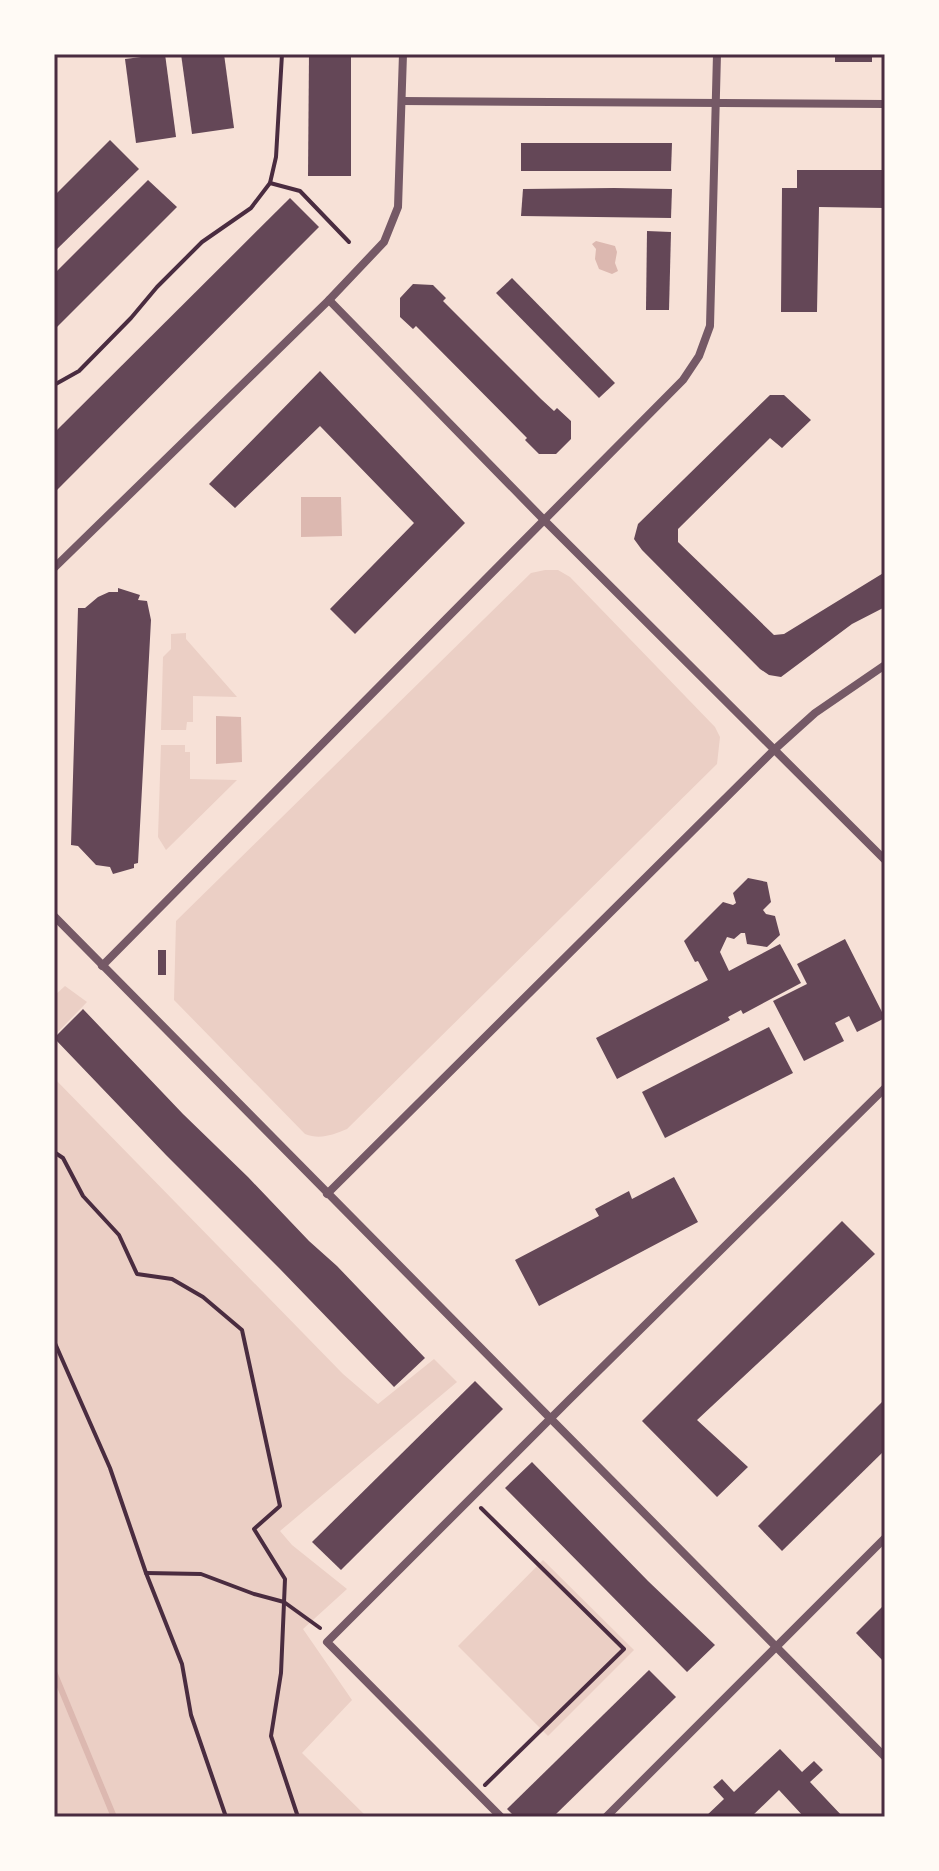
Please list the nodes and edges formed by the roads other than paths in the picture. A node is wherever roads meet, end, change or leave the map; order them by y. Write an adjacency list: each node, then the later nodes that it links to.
1 (403, 54): 3 (street)
2 (717, 54): 4 (street)
3 (402, 101): 4 (street); 6 (street)
4 (716, 104): 5 (street); 7 (street)
5 (885, 104)
6 (329, 300): 7 (street); 8 (street)
7 (545, 521): 10 (street); 13 (street)
8 (54, 568)
9 (885, 665): 10 (street)
10 (775, 749): 11 (street); 15 (street)
11 (885, 860)
12 (54, 916): 13 (street)
13 (102, 966): 15 (street)
14 (885, 1088): 16 (street)
15 (327, 1194): 16 (street)
16 (550, 1419): 18 (street); 20 (street)
17 (885, 1538): 18 (street)
18 (776, 1647): 19 (street); 21 (street)
19 (885, 1757)
20 (501, 1817)
21 (606, 1817)

